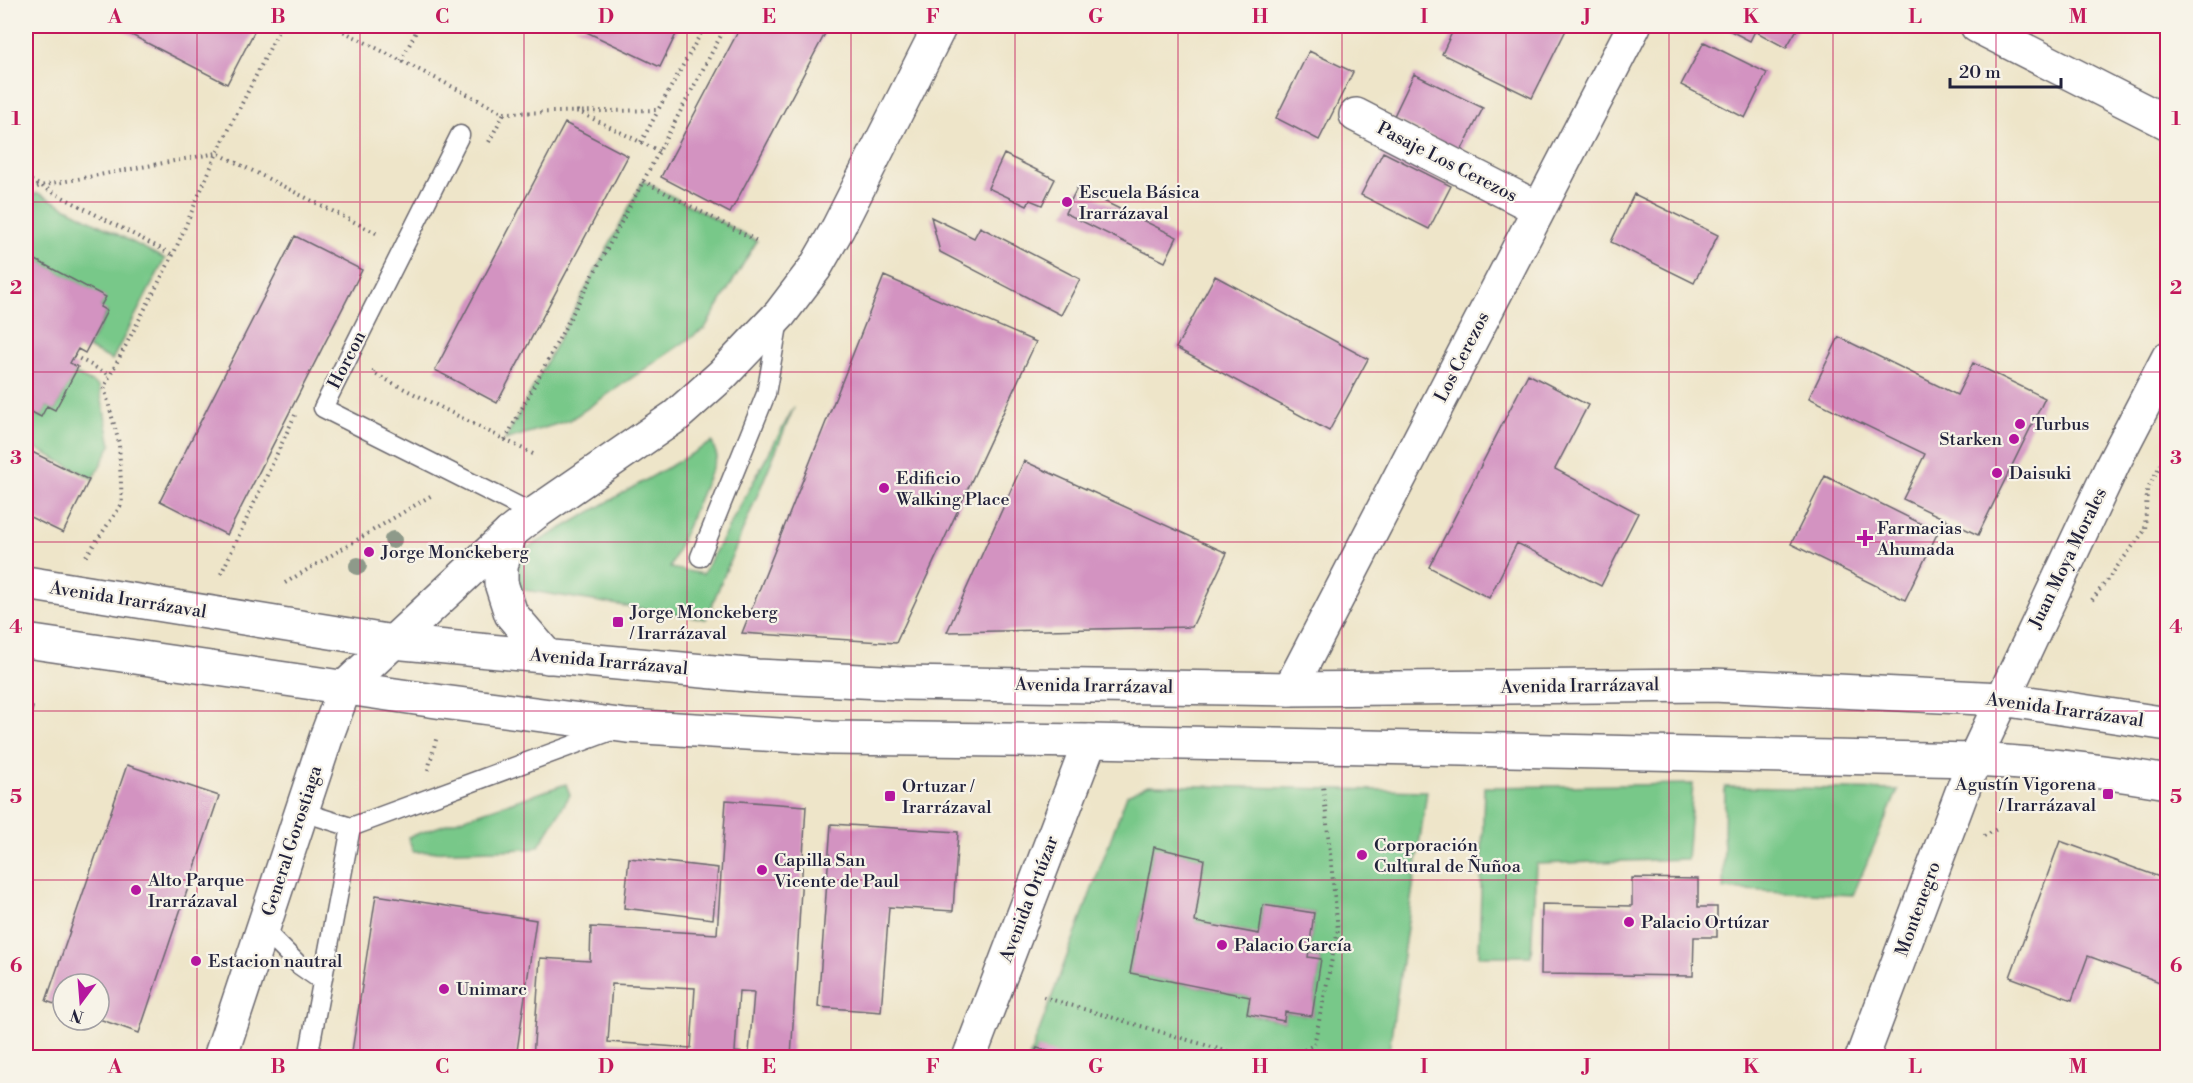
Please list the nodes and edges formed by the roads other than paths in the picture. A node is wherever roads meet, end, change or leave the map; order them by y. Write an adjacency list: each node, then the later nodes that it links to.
1 (940, 26): 8 (main road, General Gorostiaga)
2 (1634, 26): 7 (main road, Los Cerezos)
3 (1977, 26): 5 (main road)
4 (1356, 115): 7 (main road, Pasaje Los Cerezos)
5 (2168, 123)
6 (460, 135): 10 (lane, Horcon)
7 (1539, 208): 17 (main road, Los Cerezos)
8 (780, 314): 10 (main road, General Gorostiaga); 11 (lane)
9 (2168, 358): 18 (main road, Juan Moya Morales)
10 (522, 524): 14 (main road, General Gorostiaga); 15 (main road)
11 (700, 557)
12 (26, 583): 14 (main road, Avenida Irarrázaval)
13 (26, 641): 16 (main road)
14 (393, 642): 15 (main road, Avenida Irarrázaval); 16 (main road, General Gorostiaga)
15 (549, 657): 17 (main road, Avenida Irarrázaval)
16 (345, 687): 20 (main road); 24 (main road, General Gorostiaga)
17 (1290, 689): 18 (main road, Avenida Irarrázaval)
18 (2002, 699): 19 (main road, Avenida Irarrázaval); 22 (main road, Juan Moya Morales)
19 (2168, 724)
20 (627, 726): 21 (main road); 25 (lane)
21 (1090, 741): 22 (main road); 30 (main road, Avenida Ortúzar)
22 (1974, 760): 23 (main road); 31 (main road, Montenegro)
23 (2168, 782)
24 (303, 812): 25 (lane); 26 (main road, General Gorostiaga)
25 (351, 827): 27 (lane)
26 (263, 929): 27 (lane); 28 (main road, General Gorostiaga)
27 (322, 981): 29 (lane)
28 (220, 1058)
29 (308, 1058)
30 (969, 1058)
31 (1863, 1058)

